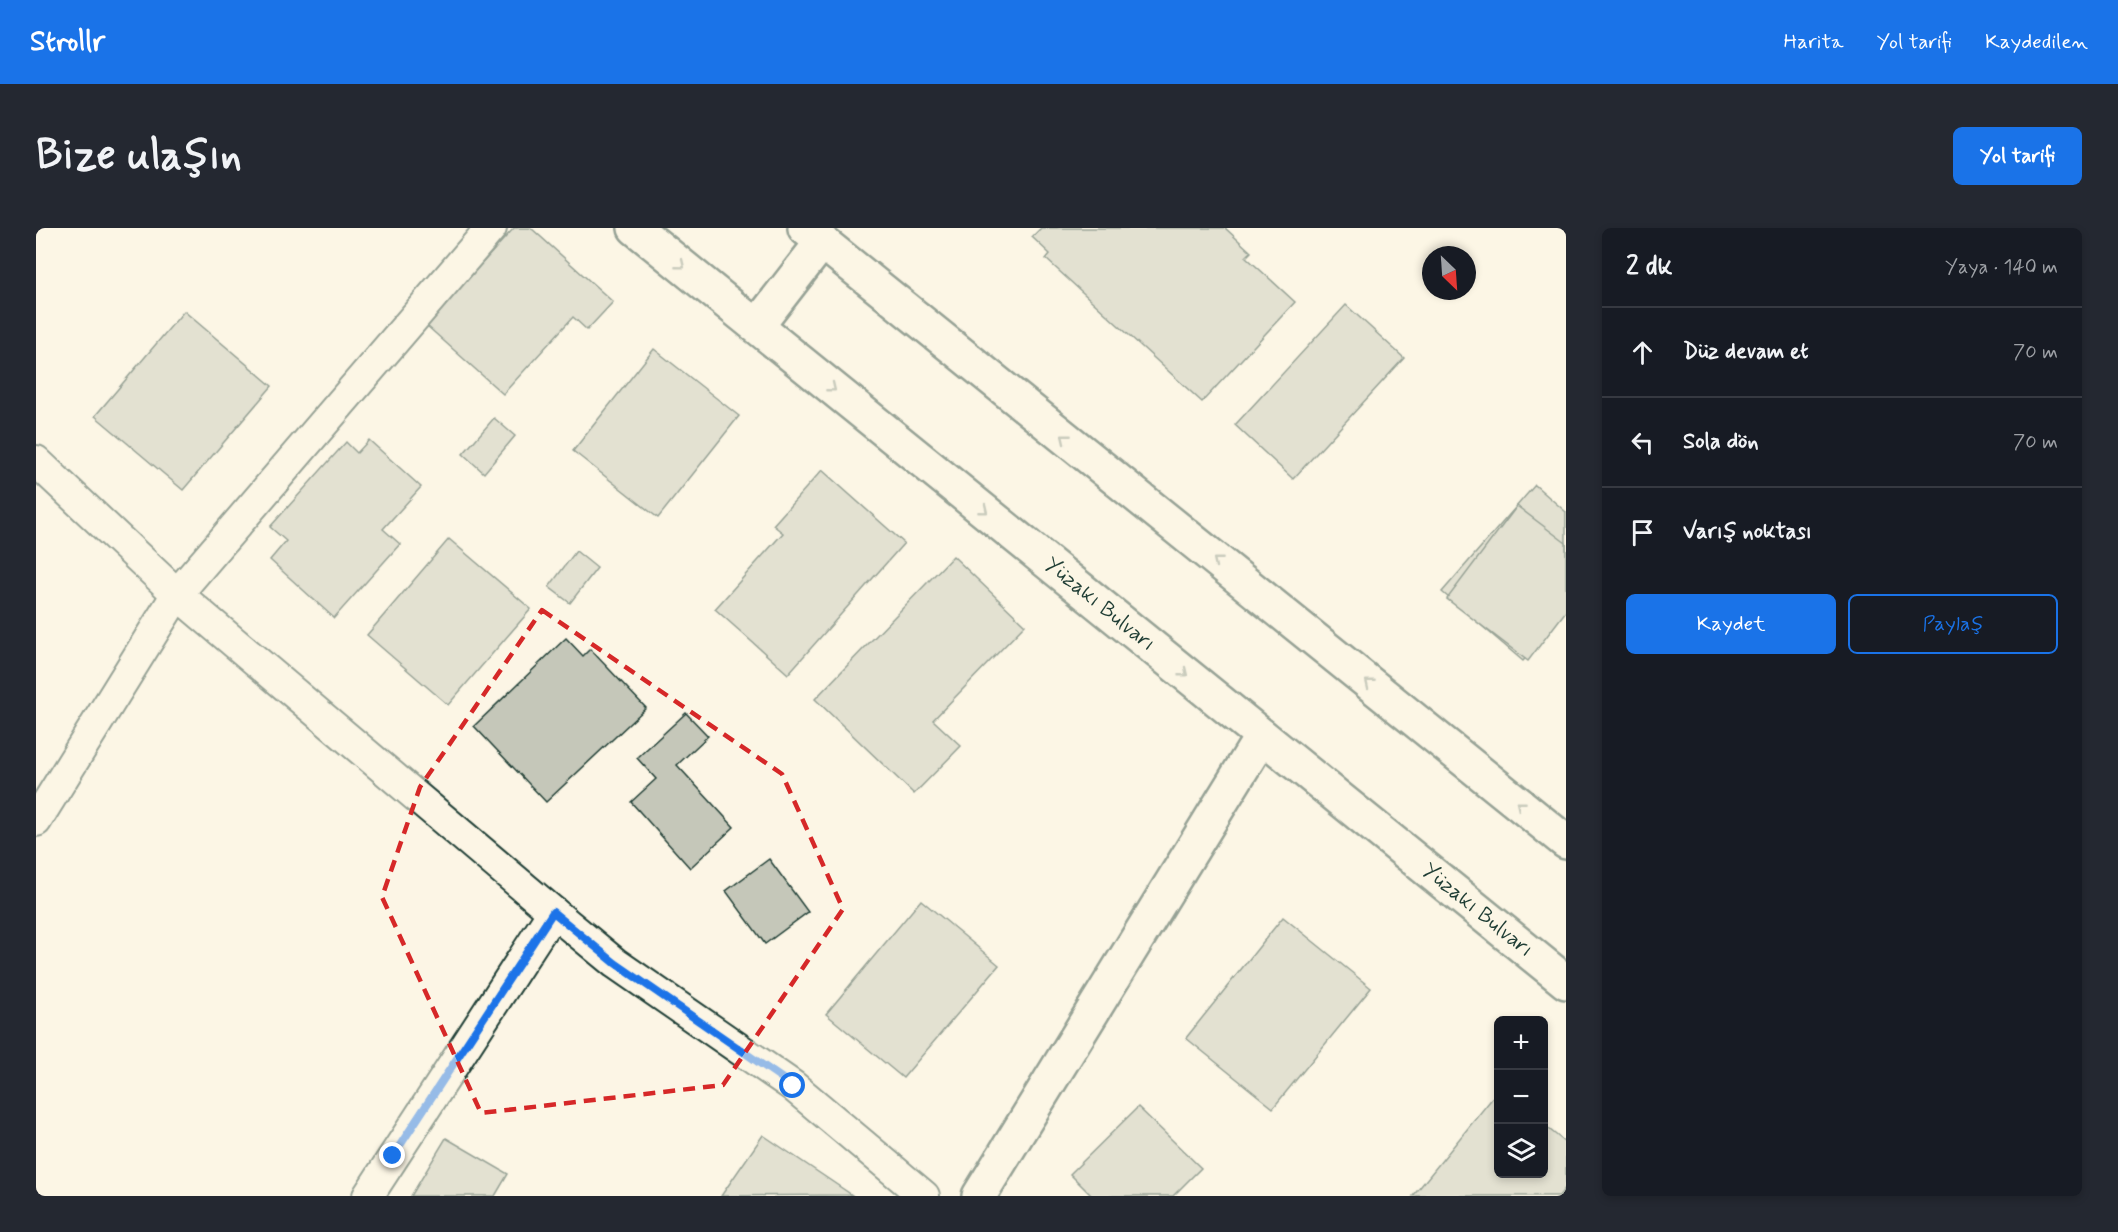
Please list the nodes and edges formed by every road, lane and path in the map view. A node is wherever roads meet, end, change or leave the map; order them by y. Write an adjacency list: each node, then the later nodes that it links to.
1 (490, 228): 6 (street)
2 (635, 228): 4 (main road, Yüzakı Bulvarı, one-way to 4)
3 (814, 235): 4 (main road); 9 (main road, one-way to 3)
4 (757, 326): 7 (main road, Yüzakı Bulvarı, one-way to 7)
5 (36, 461): 6 (street)
6 (177, 594): 8 (street); 10 (street)
7 (1262, 736): 11 (main road, Yüzakı Bulvarı); 14 (main road)
8 (36, 821)
9 (1566, 842)
10 (553, 912): 12 (street); 13 (street)
11 (1566, 982)
12 (368, 1196)
13 (924, 1196)
14 (979, 1196)

